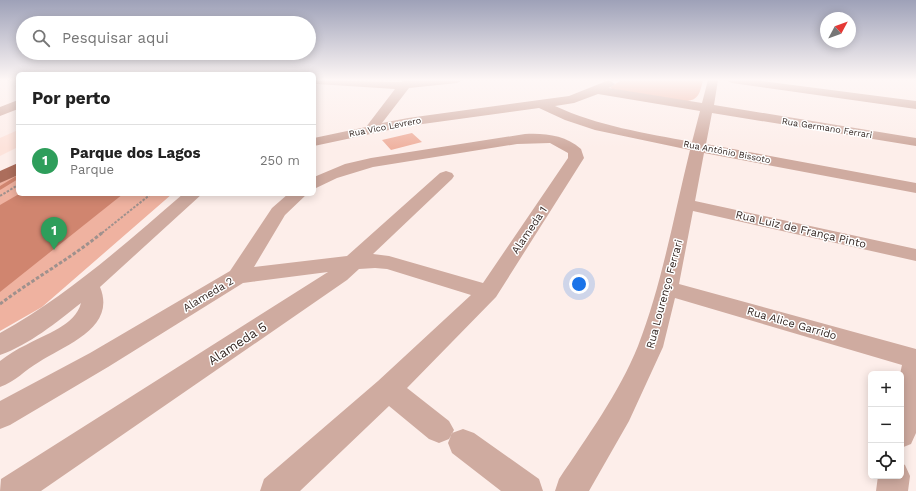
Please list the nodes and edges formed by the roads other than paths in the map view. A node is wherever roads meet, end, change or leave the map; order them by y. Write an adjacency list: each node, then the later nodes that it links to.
1 (391, 103): 11 (street)
2 (548, 103): 6 (street, Rua Vico Levrero)
3 (676, 103): 9 (street, Rua Germano Ferrari)
4 (708, 103): 9 (street, Rua Lourenço Ferrari)
5 (901, 103): 8 (street)
6 (541, 104): 12 (street, Rua Vico Levrero); 16 (street, Rua Antônio Bissoto)
7 (16, 105): 10 (street)
8 (916, 105)
9 (707, 108): 15 (street, Rua Germano Ferrari); 16 (street, Rua Lourenço Ferrari)
10 (0, 112)
11 (382, 114): 12 (street); 13 (street)
12 (400, 124): 13 (street, Rua Vico Levrero)
13 (372, 129): 14 (street, Rua Vico Levrero)
14 (316, 142)
15 (916, 142)
16 (698, 147): 23 (street, Rua Antônio Bissoto); 26 (street, Rua Lourenço Ferrari)
17 (16, 161): 18 (main road)
18 (0, 169)
19 (16, 169): 21 (main road)
20 (446, 176): 28 (street, Alameda 5)
21 (0, 178)
22 (316, 183): 32 (street, Alameda 1)
23 (916, 188)
24 (191, 196): 31 (street)
25 (296, 196): 29 (street)
26 (686, 204): 27 (street, Rua Luiz de França Pinto); 30 (street, Rua Lourenço Ferrari)
27 (916, 255)
28 (356, 262): 29 (street, Alameda 2); 32 (street, Alameda 2); 40 (street, Alameda 5)
29 (238, 276): 37 (street, Alameda 2)
30 (667, 288): 34 (street, Rua Alice Garrido); 43 (street, Rua Lourenço Ferrari)
31 (81, 292): 33 (street); 35 (street)
32 (488, 292): 36 (street, Alameda 1)
33 (0, 345)
34 (916, 360): 38 (street)
35 (0, 376)
36 (388, 389): 41 (street, Alameda 1); 42 (street)
37 (0, 416)
38 (904, 419)
39 (894, 479): 44 (street)
40 (13, 491)
41 (276, 491)
42 (527, 491)
43 (571, 491)
44 (892, 491)

